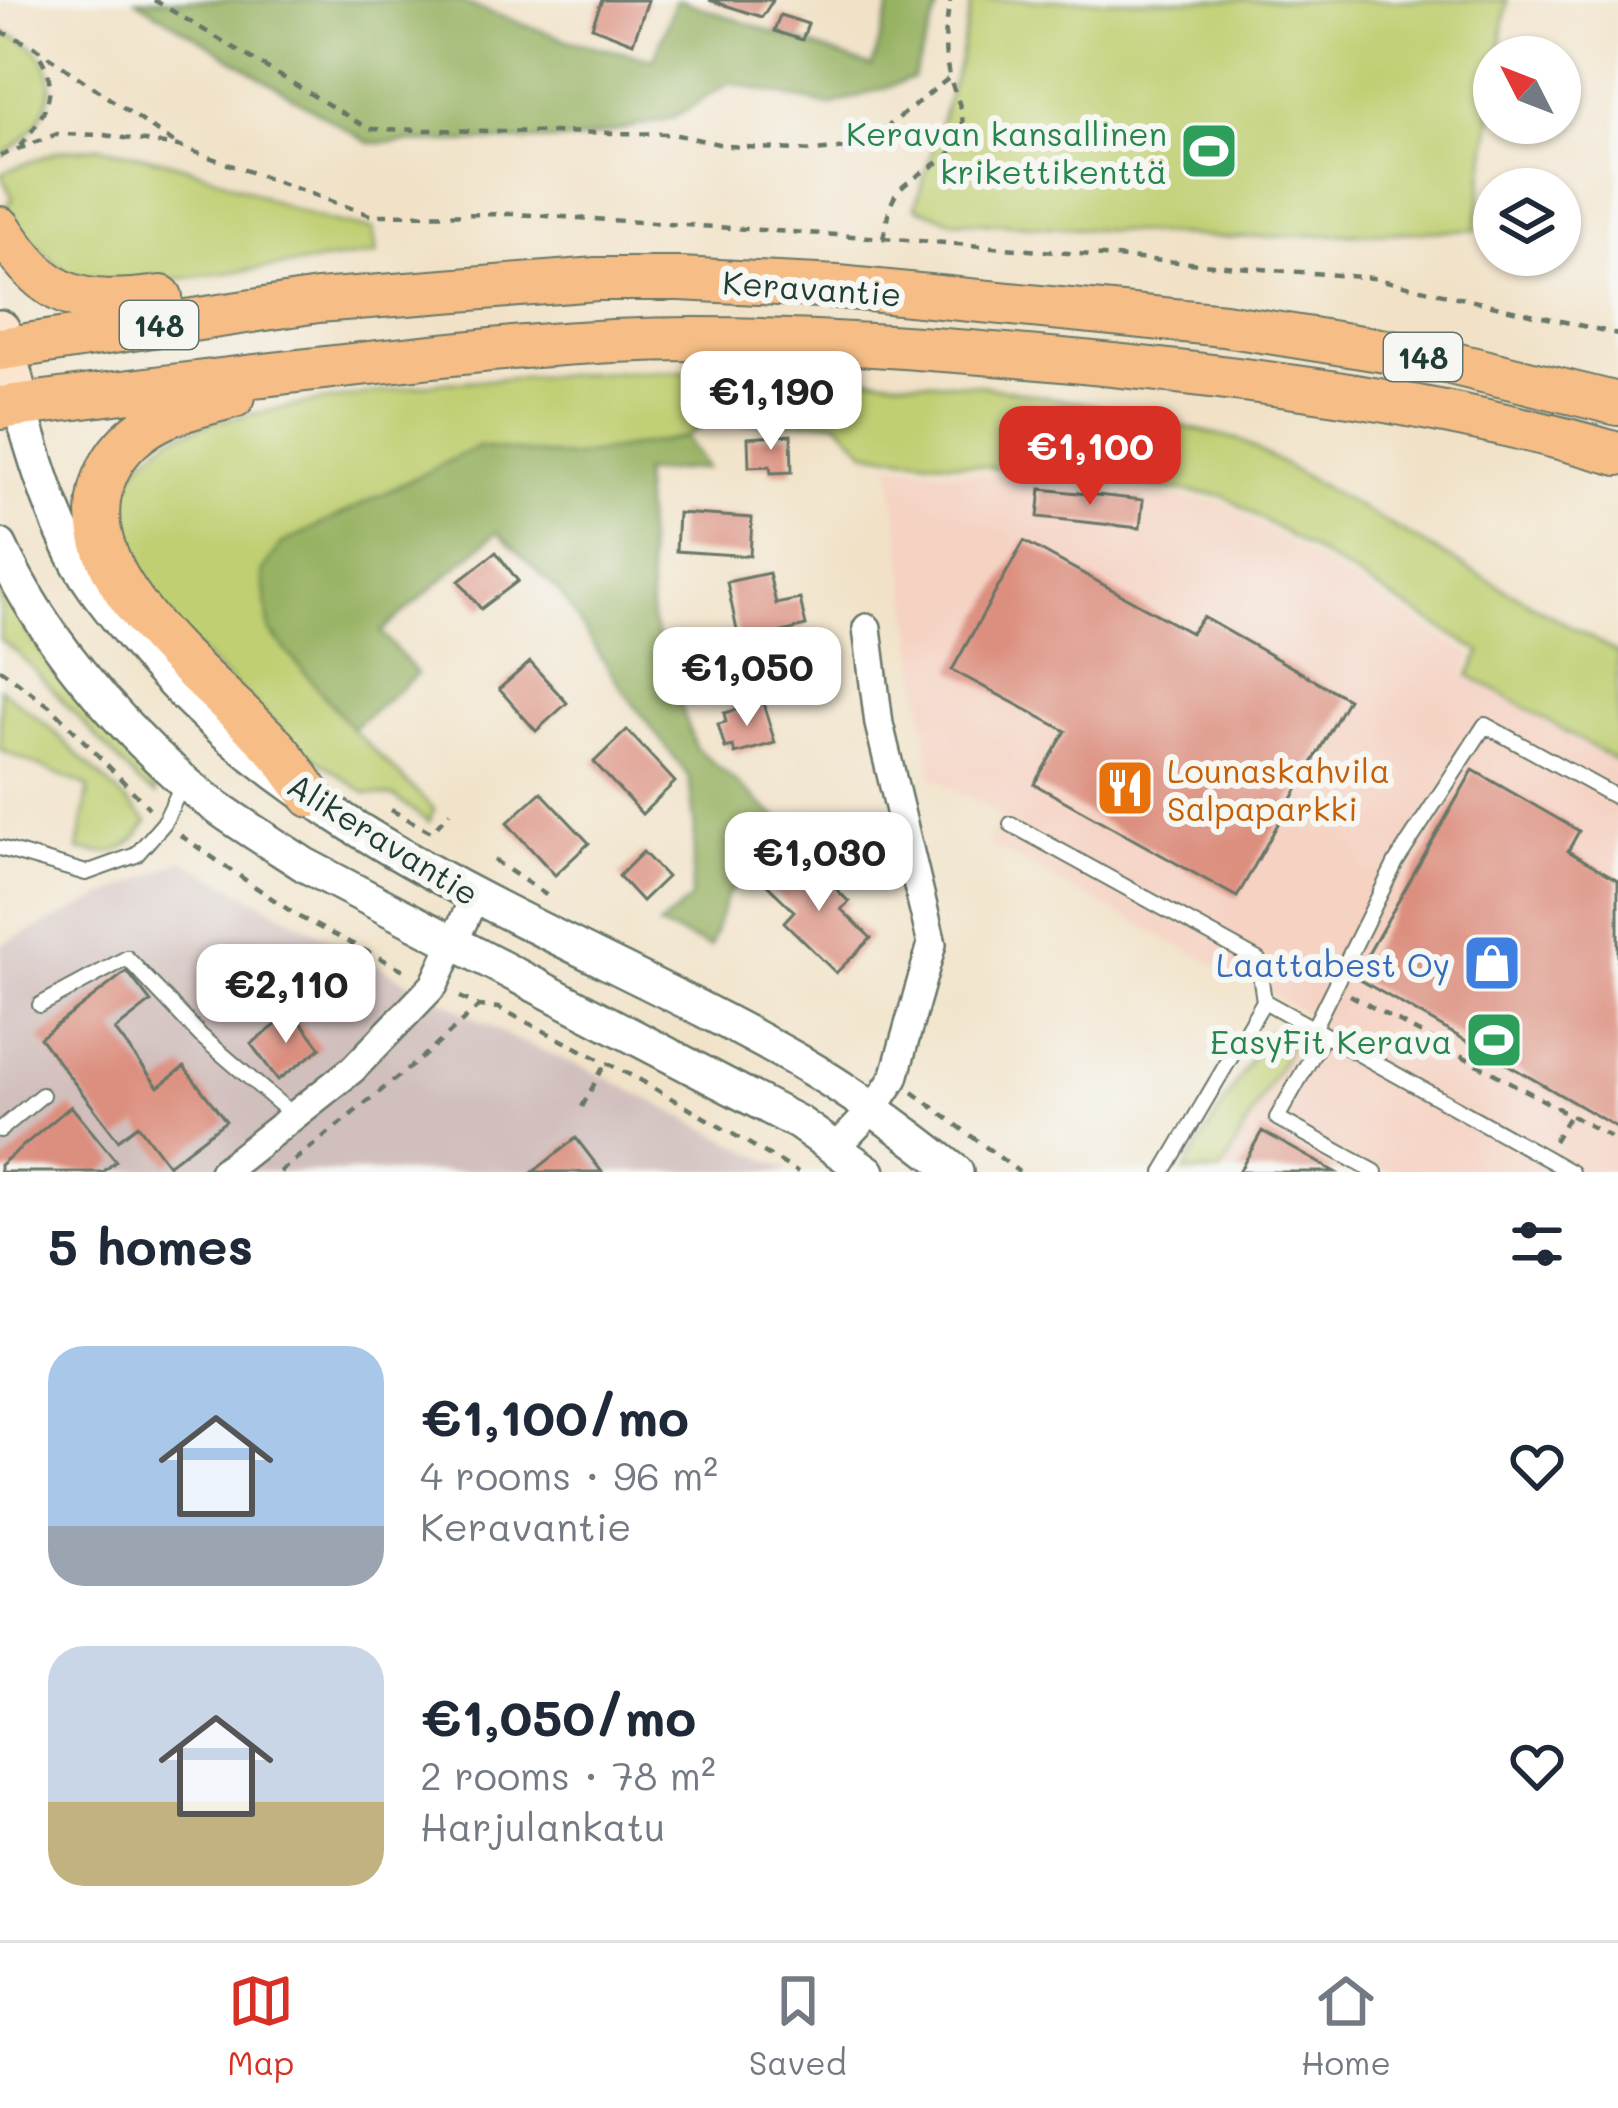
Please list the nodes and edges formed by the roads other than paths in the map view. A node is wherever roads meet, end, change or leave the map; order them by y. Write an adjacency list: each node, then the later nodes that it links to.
1 (0, 228): 2 (main road)
2 (318, 301): 3 (main road, Keravantie / 148); 5 (main road, Keravantie / 148)
3 (1, 342): 6 (main road, Alikeravantie)
4 (327, 368): 6 (main road, Keravantie / 148); 7 (main road, Keravantie / 148); 11 (main road)
5 (1618, 404)
6 (10, 407): 11 (street, Alikeravantie)
7 (1618, 454)
8 (0, 546): 10 (street, Alikeravantie)
9 (867, 628): 21 (street)
10 (184, 781): 14 (lane); 16 (street, Alikeravantie)
11 (311, 796): 15 (street, Alikeravantie)
12 (1618, 798): 19 (lane)
13 (1011, 824): 17 (lane)
14 (0, 848)
15 (475, 896): 16 (street); 21 (street, Alikeravantie)
16 (455, 943): 22 (street); 24 (street, Alikeravantie)
17 (1264, 1001): 19 (lane); 28 (lane)
18 (40, 1005): 22 (lane)
19 (1318, 1032): 29 (lane); 30 (lane)
20 (43, 1095): 23 (lane)
21 (874, 1108): 24 (street); 27 (street, Alikeravantie)
22 (294, 1116): 25 (street)
23 (0, 1130)
24 (836, 1148): 26 (street, Alikeravantie)
25 (223, 1172)
26 (868, 1172)
27 (956, 1172)
28 (1163, 1172)
29 (1375, 1172)
30 (1571, 1172)

